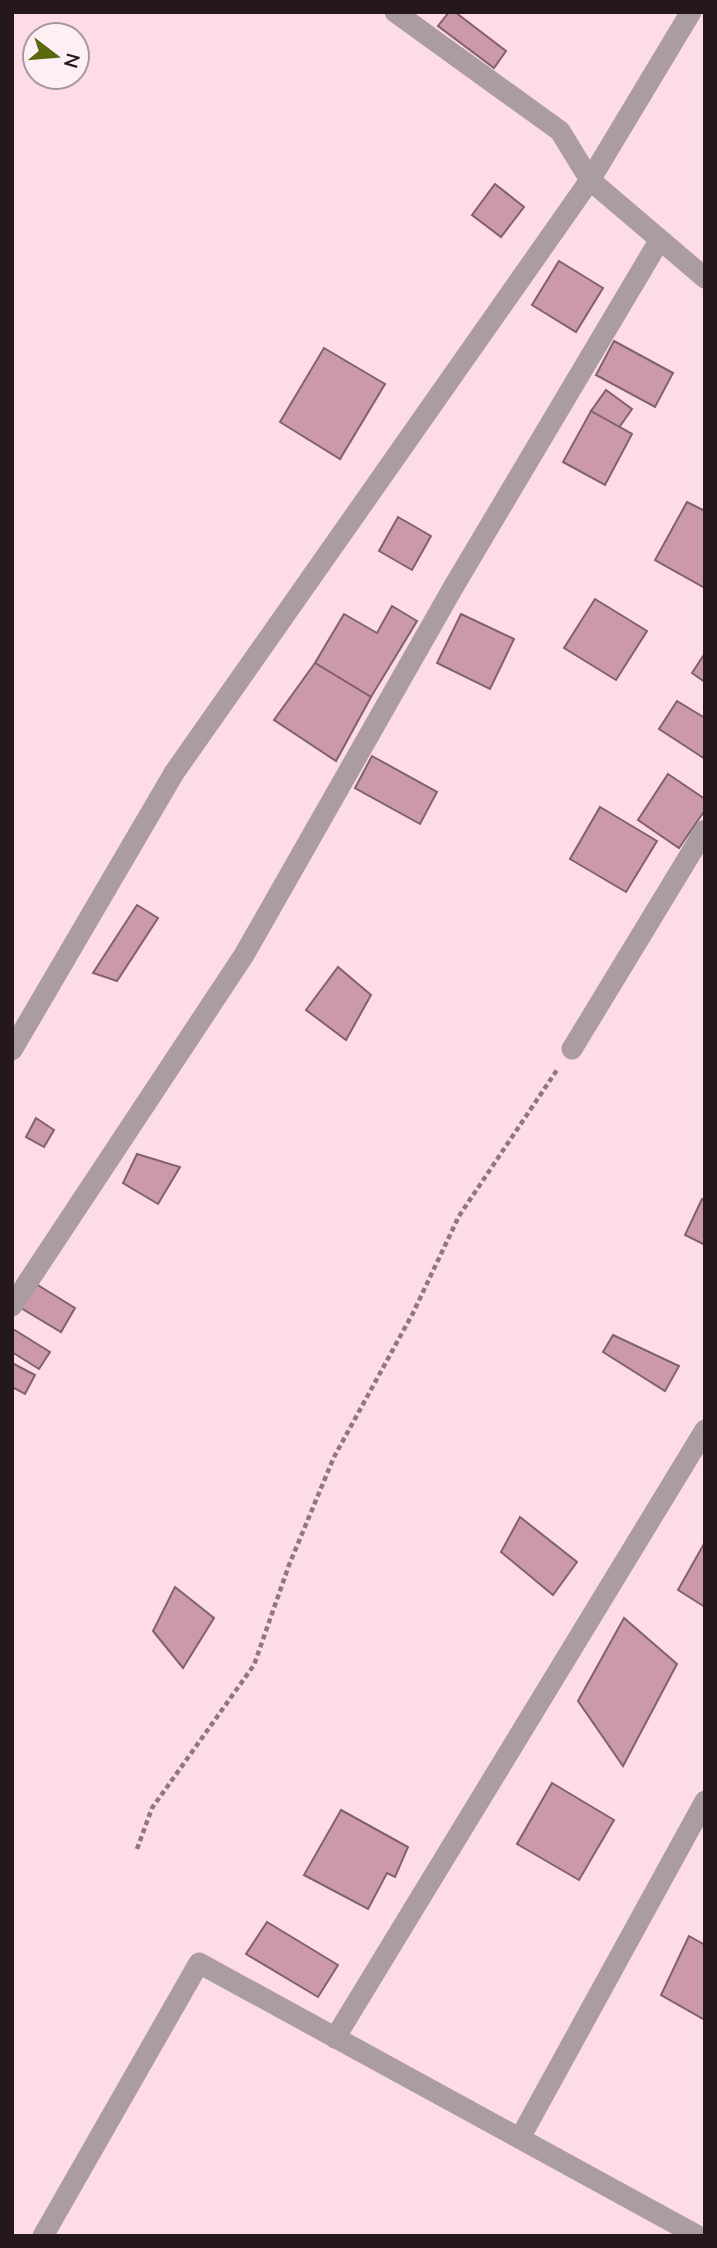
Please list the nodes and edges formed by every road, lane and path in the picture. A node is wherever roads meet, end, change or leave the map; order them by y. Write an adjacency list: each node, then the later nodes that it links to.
1 (395, 12): 3 (street)
2 (691, 12): 3 (street)
3 (590, 180): 4 (street); 8 (street)
4 (659, 241): 5 (street); 9 (street)
5 (705, 278)
6 (705, 830): 7 (street)
7 (572, 1049): 12 (path)
8 (12, 1050)
9 (12, 1306)
10 (705, 1430): 13 (street)
11 (705, 1801): 14 (street)
12 (137, 1849)
13 (335, 2038): 14 (street); 15 (street)
14 (520, 2138): 16 (street)
15 (43, 2236)
16 (698, 2236)

